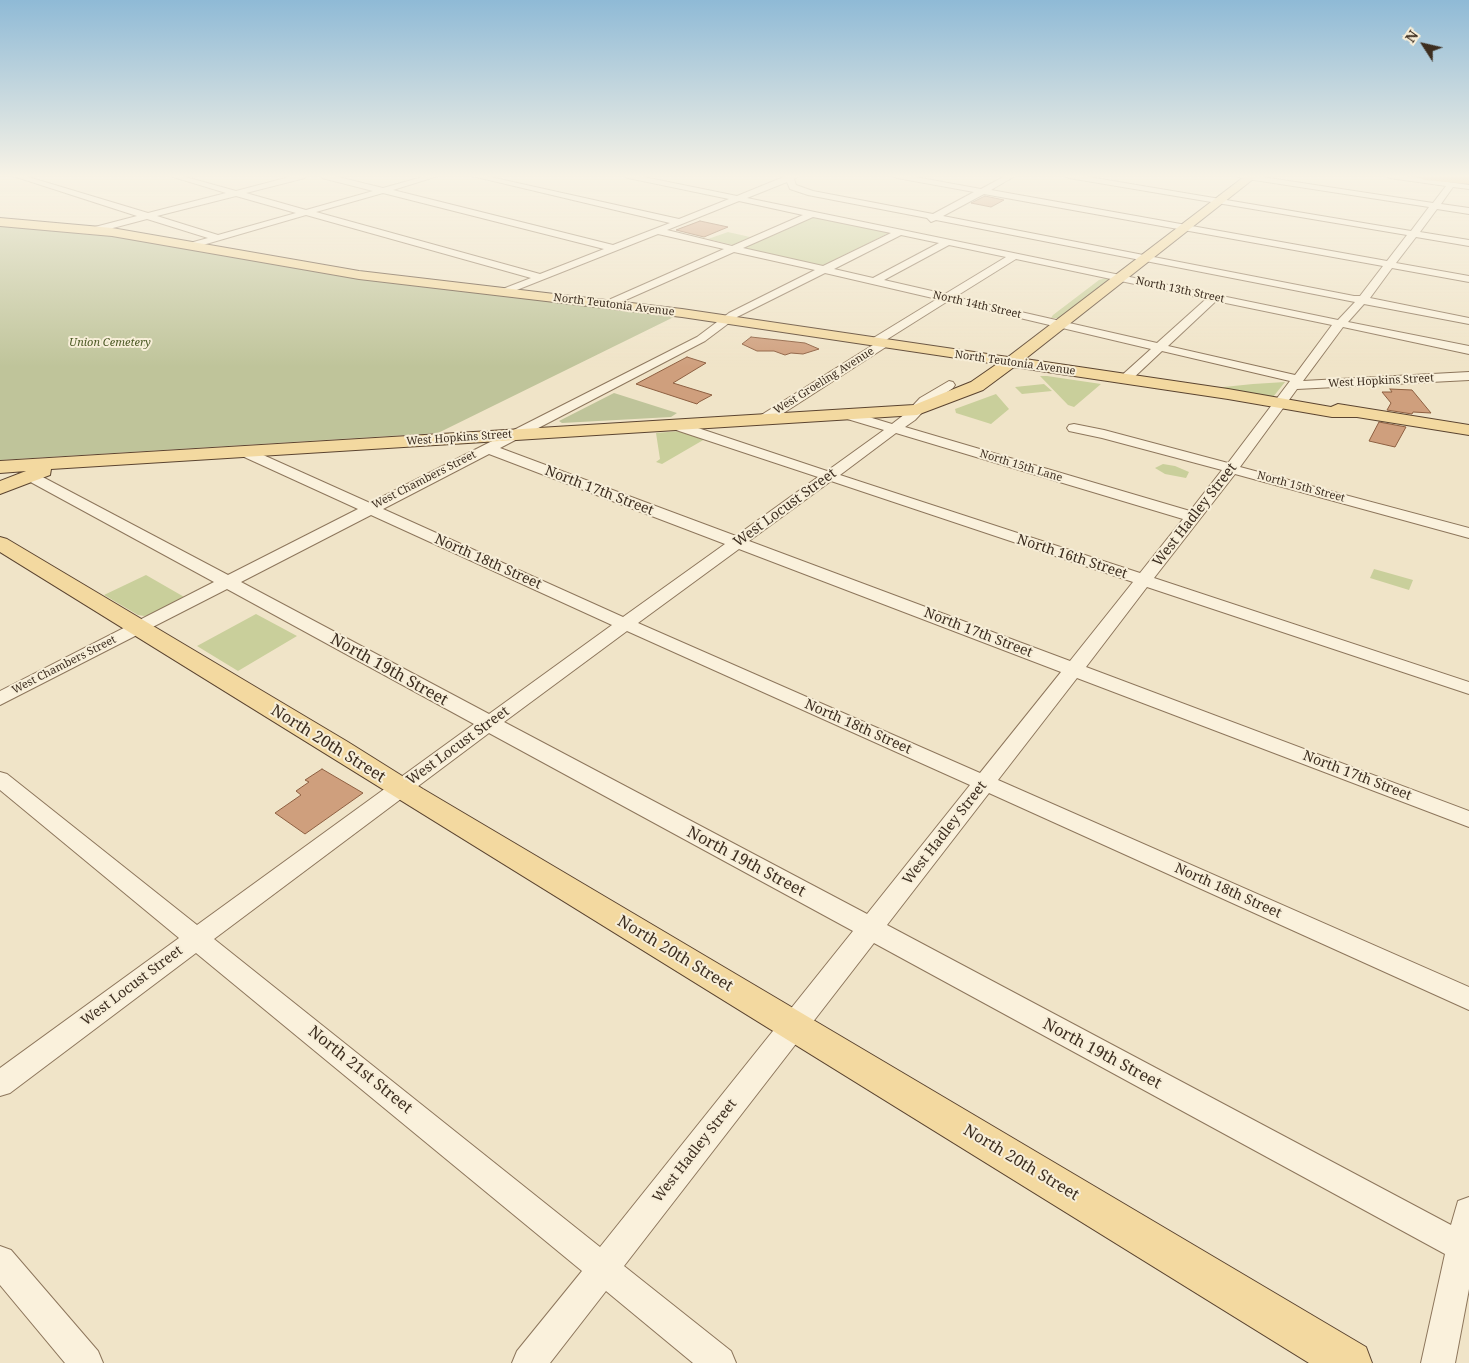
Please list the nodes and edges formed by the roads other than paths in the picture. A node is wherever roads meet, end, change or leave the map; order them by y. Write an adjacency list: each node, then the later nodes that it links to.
1 (151, 240): 18 (main road, North Teutonia Avenue)
2 (212, 240): 18 (street)
3 (403, 240): 27 (street)
4 (579, 240): 19 (street)
5 (634, 240): 19 (street)
6 (694, 240): 20 (street, North 14th Street)
7 (755, 240): 20 (street)
8 (888, 240): 25 (street, West Chambers Street)
9 (941, 240): 16 (street, North 13th Street)
10 (1049, 240): 21 (street)
11 (1148, 240): 21 (main road, West Locust Street)
12 (1170, 240): 23 (main road, West Locust Street)
13 (1250, 240): 24 (street)
14 (1408, 240): 24 (street, West Hadley Street)
15 (1448, 240): 17 (street)
16 (948, 242): 22 (street, North 13th Street); 30 (street)
17 (1469, 243)
18 (189, 246): 32 (main road, North Teutonia Avenue)
19 (612, 248): 27 (street)
20 (734, 249): 25 (street, North 14th Street); 36 (street)
21 (1127, 255): 23 (street); 26 (main road, West Locust Street)
22 (1015, 256): 26 (street, North 13th Street); 34 (street, West Groeling Avenue)
23 (1145, 258): 28 (main road, West Locust Street); 35 (street)
24 (1388, 264): 29 (street); 35 (street, West Hadley Street)
25 (825, 270): 30 (street, North 14th Street); 38 (street, West Chambers Street)
26 (1101, 274): 28 (street, North 13th Street); 31 (main road, West Locust Street)
27 (540, 277): 32 (street)
28 (1122, 278): 33 (street, North 13th Street); 42 (main road, West Locust Street)
29 (1469, 279)
30 (874, 281): 34 (street, North 14th Street)
31 (1085, 286)
32 (504, 292): 36 (main road, North Teutonia Avenue)
33 (1214, 297): 41 (street, North 13th Street); 46 (street)
34 (946, 298): 39 (street, North 14th Street); 44 (street, West Groeling Avenue)
35 (1362, 301): 40 (street); 41 (street, West Hadley Street)
36 (608, 304): 38 (main road, North Teutonia Avenue)
37 (1057, 307): 39 (main road)
38 (725, 320): 44 (main road, North Teutonia Avenue); 65 (street, West Chambers Street)
39 (1040, 320): 42 (street, North 14th Street); 43 (main road)
40 (1469, 321)
41 (1341, 323): 47 (street, North 13th Street); 53 (street, West Hadley Street)
42 (1062, 325): 46 (street, North 14th Street); 49 (main road, West Locust Street)
43 (1023, 332)
44 (879, 342): 48 (main road, North Teutonia Avenue); 60 (street, West Groeling Avenue)
45 (1002, 347): 48 (main road, West Locust Street)
46 (1158, 347): 52 (street); 53 (street, North 14th Street)
47 (1469, 350)
48 (986, 359): 49 (main road, North Teutonia Avenue); 54 (main road, West Locust Street)
49 (1011, 362): 50 (main road, North Teutonia Avenue); 55 (main road, West Locust Street)
50 (1051, 368): 52 (main road, North Teutonia Avenue); 55 (main road)
51 (1469, 376): 53 (street, West Hopkins Street)
52 (1125, 379): 56 (main road, North Teutonia Avenue)
53 (1295, 382): 56 (street, West Hadley Street)
54 (949, 385): 57 (street, West Locust Street); 58 (main road)
55 (977, 386): 57 (main road, West Locust Street)
56 (1282, 402): 64 (main road, North Teutonia Avenue); 71 (street, West Hadley Street)
57 (917, 410): 58 (main road, West Hopkins Street); 62 (street, West Locust Street)
58 (881, 412): 59 (main road, West Hopkins Street)
59 (850, 415): 60 (main road, West Hopkins Street); 62 (street, North 15th Lane)
60 (763, 420): 61 (main road, West Hopkins Street)
61 (675, 425): 65 (main road, West Hopkins Street); 73 (street, North 16th Street)
62 (895, 428): 73 (street, West Locust Street); 76 (street, North 15th Lane)
63 (1074, 428): 71 (street, North 15th Street)
64 (1469, 430)
65 (514, 434): 66 (main road, West Hopkins Street); 67 (street, West Chambers Street)
66 (450, 439): 67 (main road); 68 (main road, West Hopkins Street)
67 (487, 448): 75 (street, West Chambers Street); 79 (street, North 17th Street)
68 (247, 453): 69 (main road, West Hopkins Street); 75 (street, North 18th Street)
69 (62, 463): 70 (main road, West Hopkins Street); 72 (main road)
70 (0, 467)
71 (1232, 468): 76 (street, West Hadley Street); 77 (street, North 15th Street)
72 (30, 476): 74 (main road); 80 (street, North 19th Street)
73 (828, 477): 79 (street, West Locust Street); 81 (street, North 16th Street)
74 (0, 488)
75 (369, 509): 80 (street, West Chambers Street); 82 (street, North 18th Street)
76 (1193, 517): 81 (street, West Hadley Street)
77 (1469, 533)
78 (0, 543): 83 (main road, North 20th Street)
79 (738, 543): 82 (street, West Locust Street); 84 (street, North 17th Street)
80 (227, 581): 83 (street, West Chambers Street); 87 (street, North 19th Street)
81 (1144, 581): 84 (street, West Hadley Street); 85 (street, North 16th Street)
82 (625, 624): 87 (street, West Locust Street); 89 (street, North 18th Street)
83 (137, 628): 86 (street, West Chambers Street); 90 (main road, North 20th Street)
84 (1074, 669): 89 (street, West Hadley Street); 91 (street, North 17th Street)
85 (1469, 688)
86 (0, 698)
87 (488, 724): 90 (street, West Locust Street); 92 (street, North 19th Street)
88 (0, 778): 93 (street, North 21st Street)
89 (985, 783): 92 (street, West Hadley Street); 94 (street, North 18th Street)
90 (401, 788): 93 (street, West Locust Street); 95 (main road, North 20th Street)
91 (1469, 819)
92 (869, 929): 95 (street, West Hadley Street); 98 (street, North 19th Street)
93 (197, 938): 96 (street, West Locust Street); 100 (street, North 21st Street)
94 (1469, 1000)
95 (794, 1025): 100 (street, West Hadley Street); 104 (main road, North 20th Street)
96 (0, 1084)
97 (1469, 1212): 98 (street)
98 (1462, 1247): 105 (street)
99 (0, 1261): 101 (street)
100 (603, 1268): 102 (street, West Hadley Street); 103 (street, North 21st Street)
101 (86, 1363)
102 (529, 1363)
103 (719, 1363)
104 (1350, 1363)
105 (1438, 1363)

